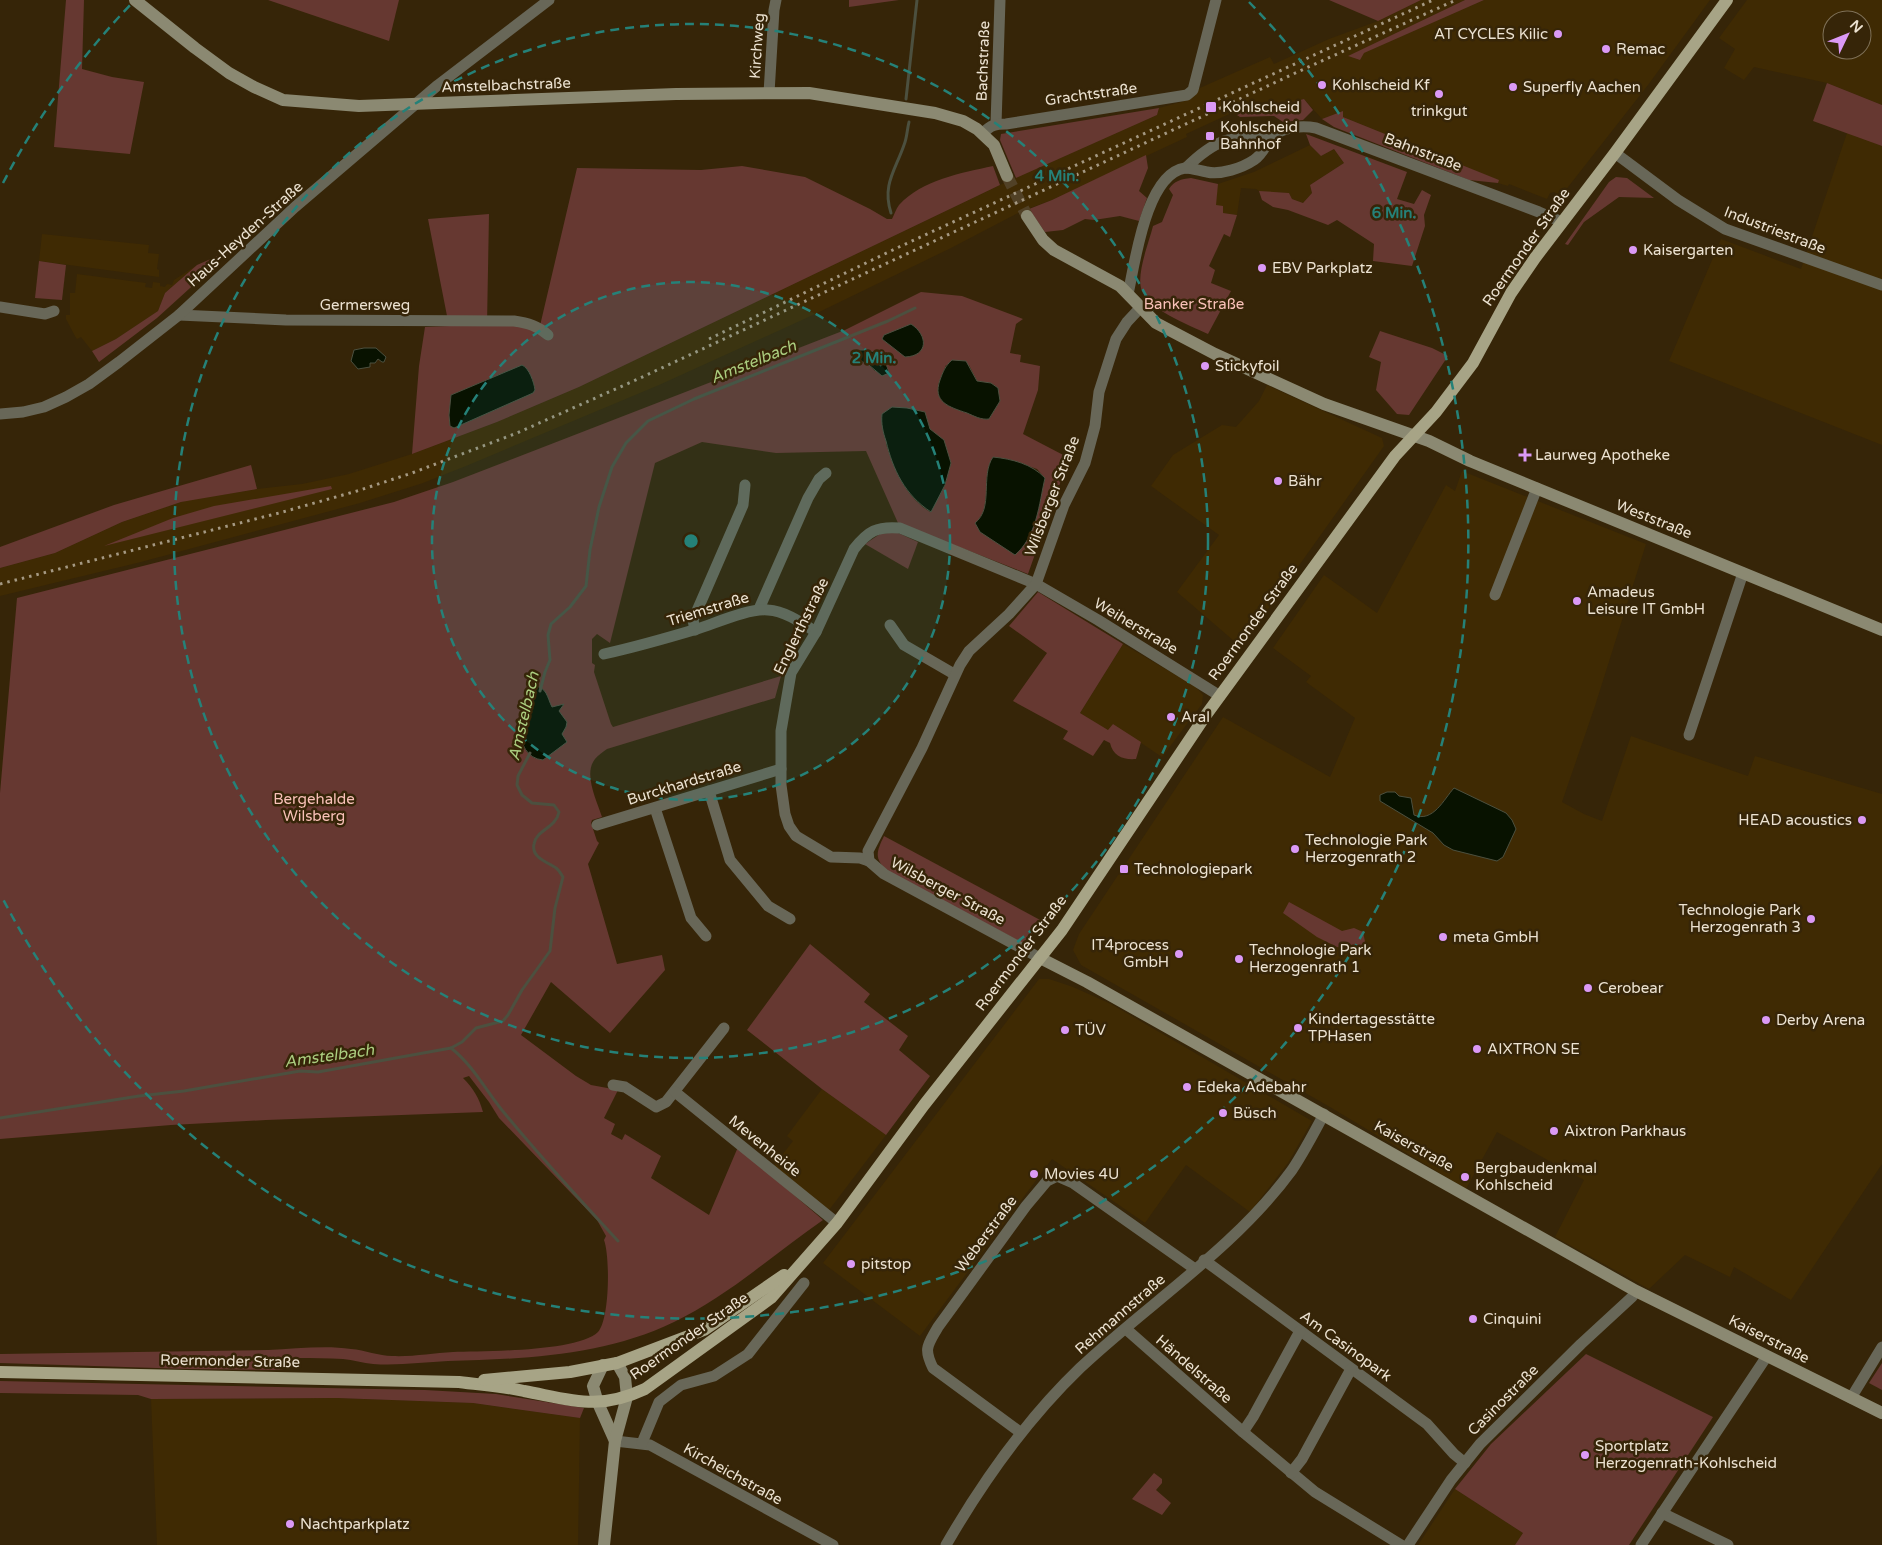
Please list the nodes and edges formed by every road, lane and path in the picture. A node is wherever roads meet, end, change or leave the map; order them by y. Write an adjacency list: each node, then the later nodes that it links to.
1 (135, 0): 10 (street, Amstelbachstraße)
2 (776, 0): 8 (street, Kirchweg)
3 (1000, 0): 11 (street, Bachstraße)
4 (1216, 0): 11 (street, Grachtstraße)
5 (1727, 0): 14 (main road, Roermonder Straße)
6 (544, 2): 7 (street, Haus-Heyden-Straße)
7 (438, 84): 9 (street); 10 (street, Haus-Heyden-Straße)
8 (769, 93): 9 (street, Amstelbachstraße); 12 (street, Amstelbachstraße)
9 (444, 104): 10 (street, Amstelbachstraße)
10 (414, 105): 24 (street, Haus-Heyden-Straße)
11 (996, 124): 12 (street, Grachtstraße)
12 (983, 133): 16 (street)
13 (1272, 136): 15 (street, Bahnstraße); 15 (street); 18 (street, Bahnstraße)
14 (1615, 153): 18 (main road, Roermonder Straße); 19 (street, Industriestraße)
15 (1186, 168): 20 (street, Bahnstraße)
16 (1007, 176)
17 (1028, 216): 20 (street)
18 (1562, 222): 27 (main road, Roermonder Straße)
19 (1882, 285)
20 (1128, 294): 22 (street)
21 (0, 307): 23 (street)
22 (1140, 308): 27 (street); 32 (street, Wilsberger Straße)
23 (54, 311)
24 (179, 314): 25 (street, Germersweg); 26 (street, Haus-Heyden-Straße)
25 (548, 335)
26 (0, 414)
27 (1414, 436): 30 (street, Weststraße); 41 (main road, Roermonder Straße)
28 (826, 473): 34 (street)
29 (745, 485): 36 (street)
30 (1537, 488): 31 (street, Weststraße); 33 (street)
31 (1743, 573): 37 (street, Weststraße); 42 (street)
32 (1036, 584): 38 (street, Englerthstraße); 40 (street, Wilsberger Straße); 41 (street, Weiherstraße)
33 (1494, 595)
34 (759, 609): 36 (street, Triemstraße); 38 (street, Triemstraße)
35 (890, 625): 40 (street)
36 (695, 630): 39 (street, Triemstraße)
37 (1882, 630)
38 (816, 632): 43 (street, Englerthstraße)
39 (604, 654)
40 (954, 674): 47 (street, Wilsberger Straße)
41 (1220, 696): 50 (main road, Roermonder Straße)
42 (1689, 735)
43 (781, 769): 44 (street, Burckhardstraße); 47 (street, Englerthstraße)
44 (709, 791): 45 (street, Burckhardstraße); 48 (street)
45 (655, 808): 46 (street, Burckhardstraße); 49 (street)
46 (597, 825)
47 (864, 860): 50 (street, Wilsberger Straße)
48 (790, 919)
49 (706, 936)
50 (1040, 958): 54 (street, Kaiserstraße); 55 (main road, Roermonder Straße)
51 (724, 1028): 53 (street)
52 (613, 1085): 53 (street)
53 (675, 1092): 55 (street, Mevenheide)
54 (1324, 1114): 56 (street, Rehmannstraße); 60 (street, Kaiserstraße)
55 (837, 1223): 57 (main road, Roermonder Straße)
56 (1204, 1260): 58 (street, Rehmannstraße); 62 (street, Am Casinopark)
57 (802, 1262): 65 (main road, Roermonder Straße); 70 (main road, Roermonder Straße)
58 (1195, 1269): 61 (street, Rehmannstraße); 74 (street, Weberstraße)
59 (804, 1283): 77 (street)
60 (1636, 1290): 64 (street, Kaiserstraße); 78 (street, Casinostraße)
61 (1126, 1329): 74 (street, Rehmannstraße); 75 (street, Händelstraße)
62 (1300, 1331): 67 (street, Am Casinopark); 75 (street)
63 (1882, 1347): 71 (street)
64 (1766, 1356): 71 (street, Kaiserstraße); 80 (street)
65 (617, 1362): 66 (main road, Roermonder Straße); 70 (street)
66 (603, 1366): 69 (main road, Roermonder Straße); 72 (street)
67 (1352, 1369): 78 (street, Am Casinopark); 79 (street)
68 (0, 1372): 69 (main road, Roermonder Straße)
69 (459, 1382): 72 (main road, Roermonder Straße)
70 (627, 1397): 72 (main road, Roermonder Straße); 76 (street)
71 (1851, 1398): 73 (street, Kaiserstraße)
72 (598, 1403): 76 (street)
73 (1882, 1413)
74 (1020, 1432): 85 (street, Rehmannstraße)
75 (1243, 1432): 79 (street, Händelstraße)
76 (616, 1441): 77 (street, Kircheichstraße); 82 (street)
77 (642, 1443): 81 (street, Kircheichstraße)
78 (1465, 1463): 87 (street, Casinostraße)
79 (1291, 1473): 86 (street, Händelstraße)
80 (1662, 1513): 88 (street); 89 (street)
81 (813, 1534): 83 (street); 84 (street, Kircheichstraße)
82 (606, 1544)
83 (807, 1545)
84 (833, 1545)
85 (946, 1545)
86 (1401, 1545)
87 (1408, 1545)
88 (1641, 1545)
89 (1728, 1545)

